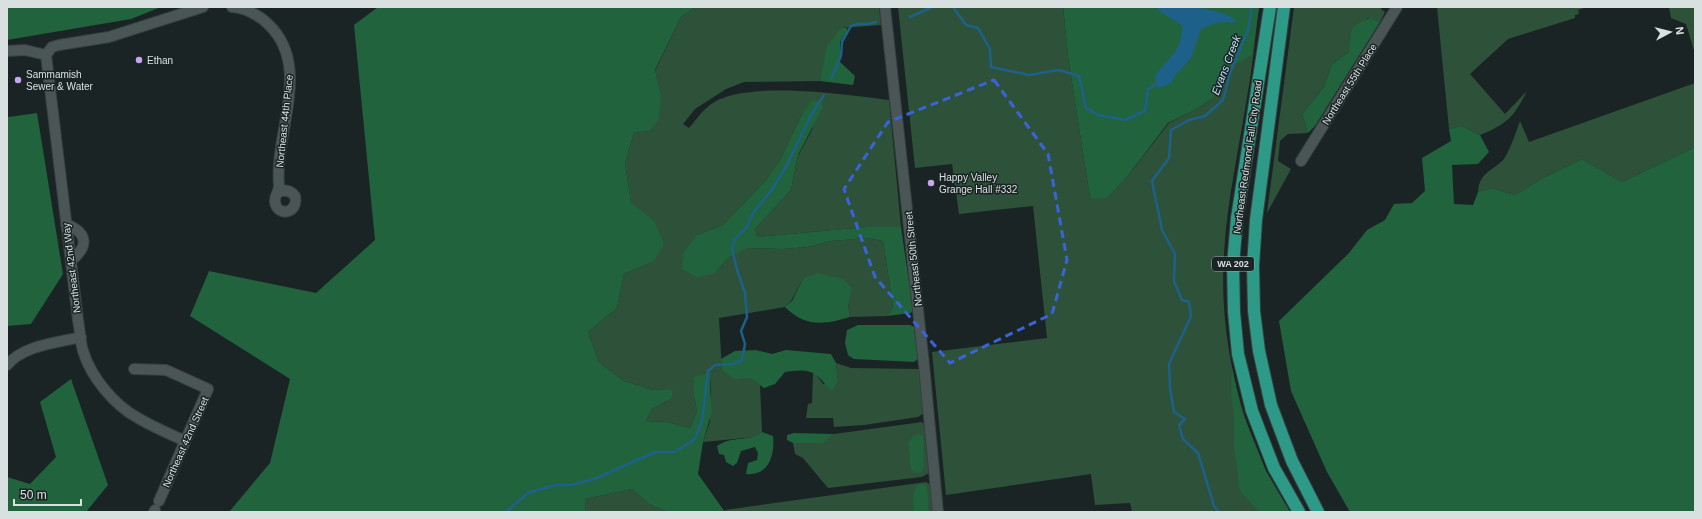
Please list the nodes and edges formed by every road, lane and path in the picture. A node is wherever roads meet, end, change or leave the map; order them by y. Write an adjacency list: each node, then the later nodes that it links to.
1 (203, 7): 8 (street)
2 (232, 7): 10 (street, Northeast 44th Place)
3 (885, 7): 18 (street, Northeast 50th Street)
4 (1270, 7): 19 (main road, Northeast Redmond Fall City Road / WA 202)
5 (1284, 7): 20 (main road, Northeast Redmond Fall City Road / WA 202)
6 (1397, 7): 9 (street, Northeast 55th Place)
7 (7, 51): 8 (street)
8 (49, 51): 11 (street, Northeast 42nd Way)
9 (1301, 161)
10 (279, 192)
11 (66, 224): 12 (street, Northeast 42nd Way); 12 (street)
12 (71, 261): 13 (street, Northeast 42nd Way)
13 (81, 337): 14 (street); 16 (street, Northeast 42nd Way)
14 (7, 365)
15 (134, 369): 16 (street, Northeast 42nd Street)
16 (185, 441): 17 (street, Northeast 42nd Street)
17 (156, 508)
18 (938, 512)
19 (1299, 512)
20 (1318, 512)

